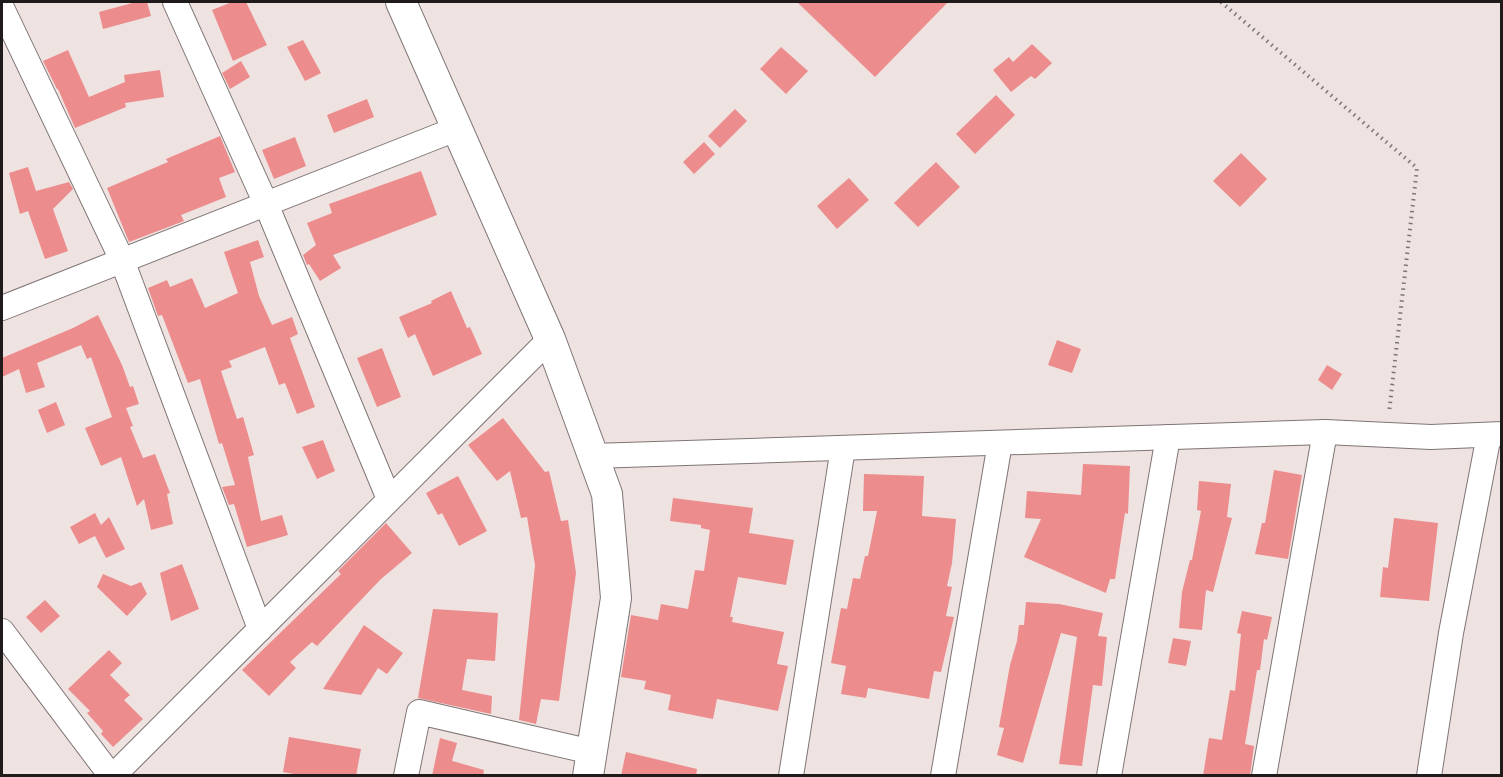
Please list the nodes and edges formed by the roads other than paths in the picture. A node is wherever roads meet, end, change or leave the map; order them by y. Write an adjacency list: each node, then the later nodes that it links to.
1 (175, 2): 5 (street)
2 (401, 2): 4 (main road)
3 (2, 8): 6 (street)
4 (456, 129): 5 (street); 8 (main road)
5 (266, 204): 6 (street); 15 (street)
6 (122, 260): 7 (street); 16 (street)
7 (2, 308)
8 (550, 339): 14 (main road); 15 (street)
9 (1325, 432): 10 (street); 11 (street); 24 (street)
10 (1495, 435): 25 (street)
11 (1168, 437): 12 (street); 23 (street)
12 (1000, 443): 13 (street); 22 (street)
13 (843, 448): 14 (street); 21 (street)
14 (593, 456): 18 (main road)
15 (390, 499): 16 (street)
16 (260, 629): 19 (street)
17 (2, 631): 19 (street)
18 (590, 764): 20 (street)
19 (112, 776)
20 (406, 776)
21 (791, 776)
22 (944, 776)
23 (1109, 776)
24 (1264, 776)
25 (1429, 776)

